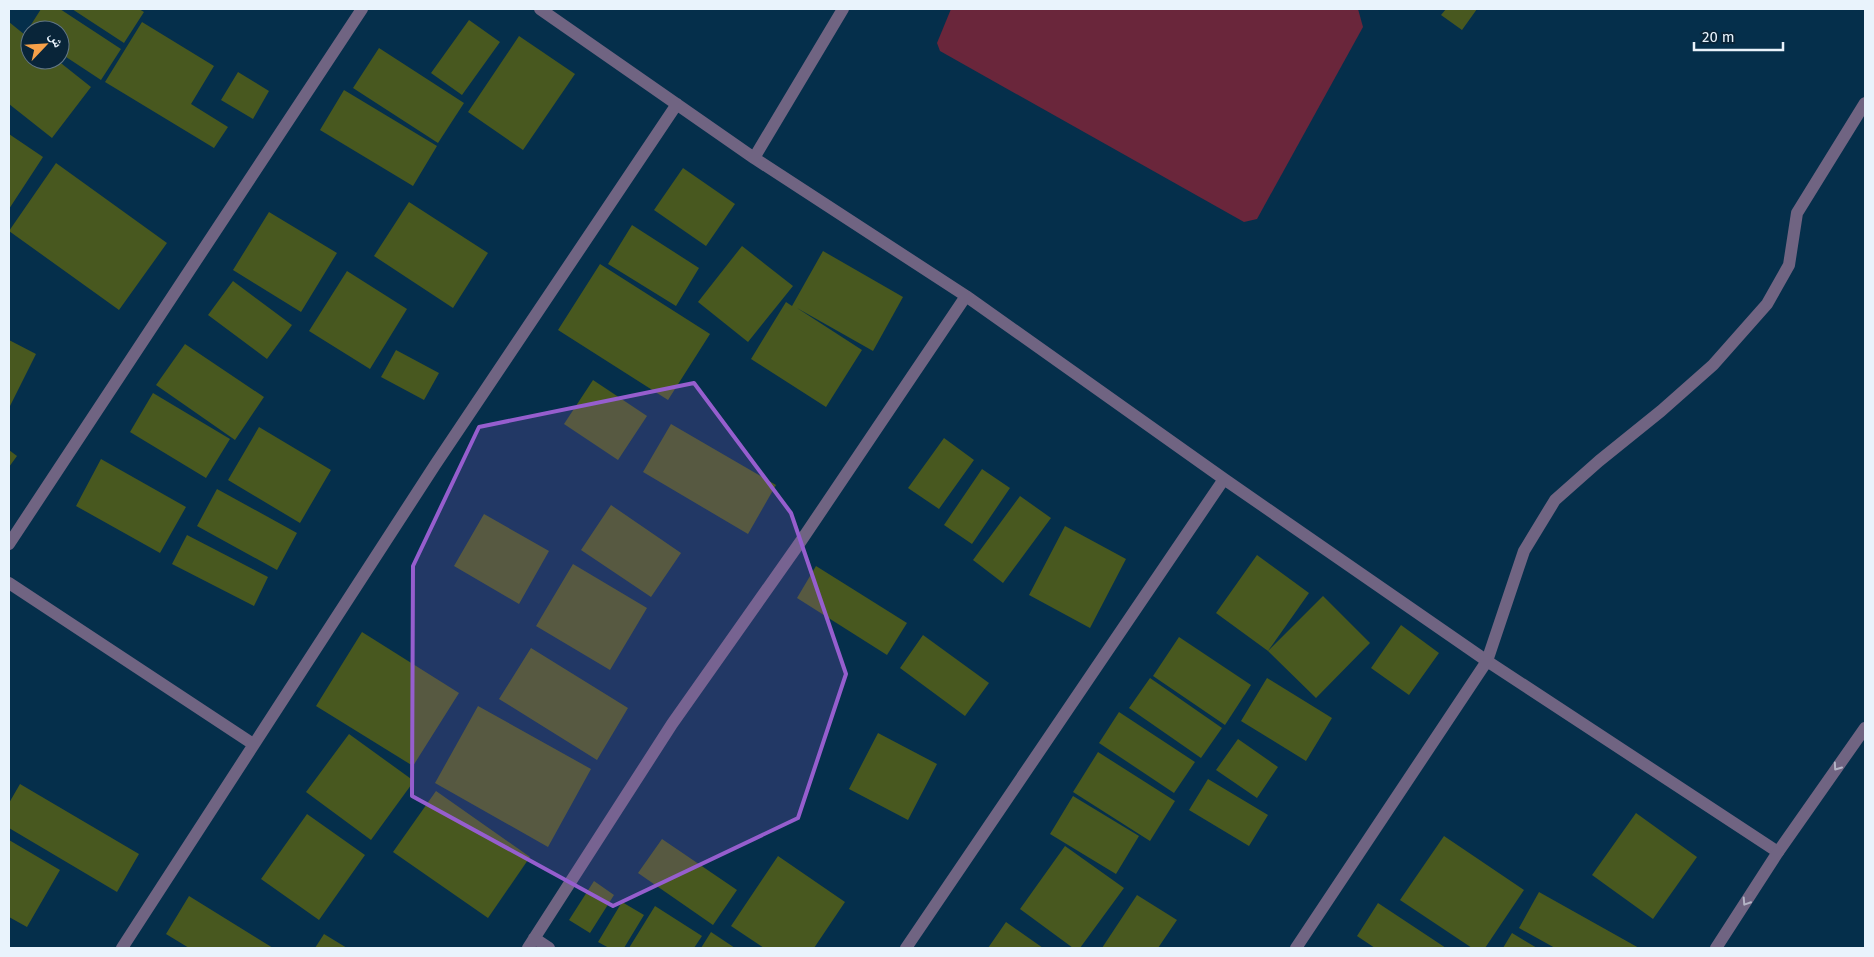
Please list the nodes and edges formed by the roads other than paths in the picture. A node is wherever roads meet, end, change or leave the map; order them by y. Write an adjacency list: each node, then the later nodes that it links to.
1 (362, 9): 9 (street)
2 (540, 9): 5 (street)
3 (843, 9): 6 (street)
4 (1865, 103): 11 (street)
5 (677, 104): 6 (street); 13 (street)
6 (754, 158): 7 (street)
7 (966, 296): 8 (street); 15 (street)
8 (1224, 479): 11 (street); 18 (street)
9 (9, 544)
10 (9, 583): 13 (street)
11 (1486, 661): 14 (street); 19 (street)
12 (1865, 728): 14 (street, one-way to 14)
13 (254, 744): 16 (street)
14 (1778, 852): 20 (street, one-way to 20)
15 (531, 943): 17 (street)
16 (122, 948)
17 (549, 948)
18 (906, 948)
19 (1296, 948)
20 (1716, 948)

